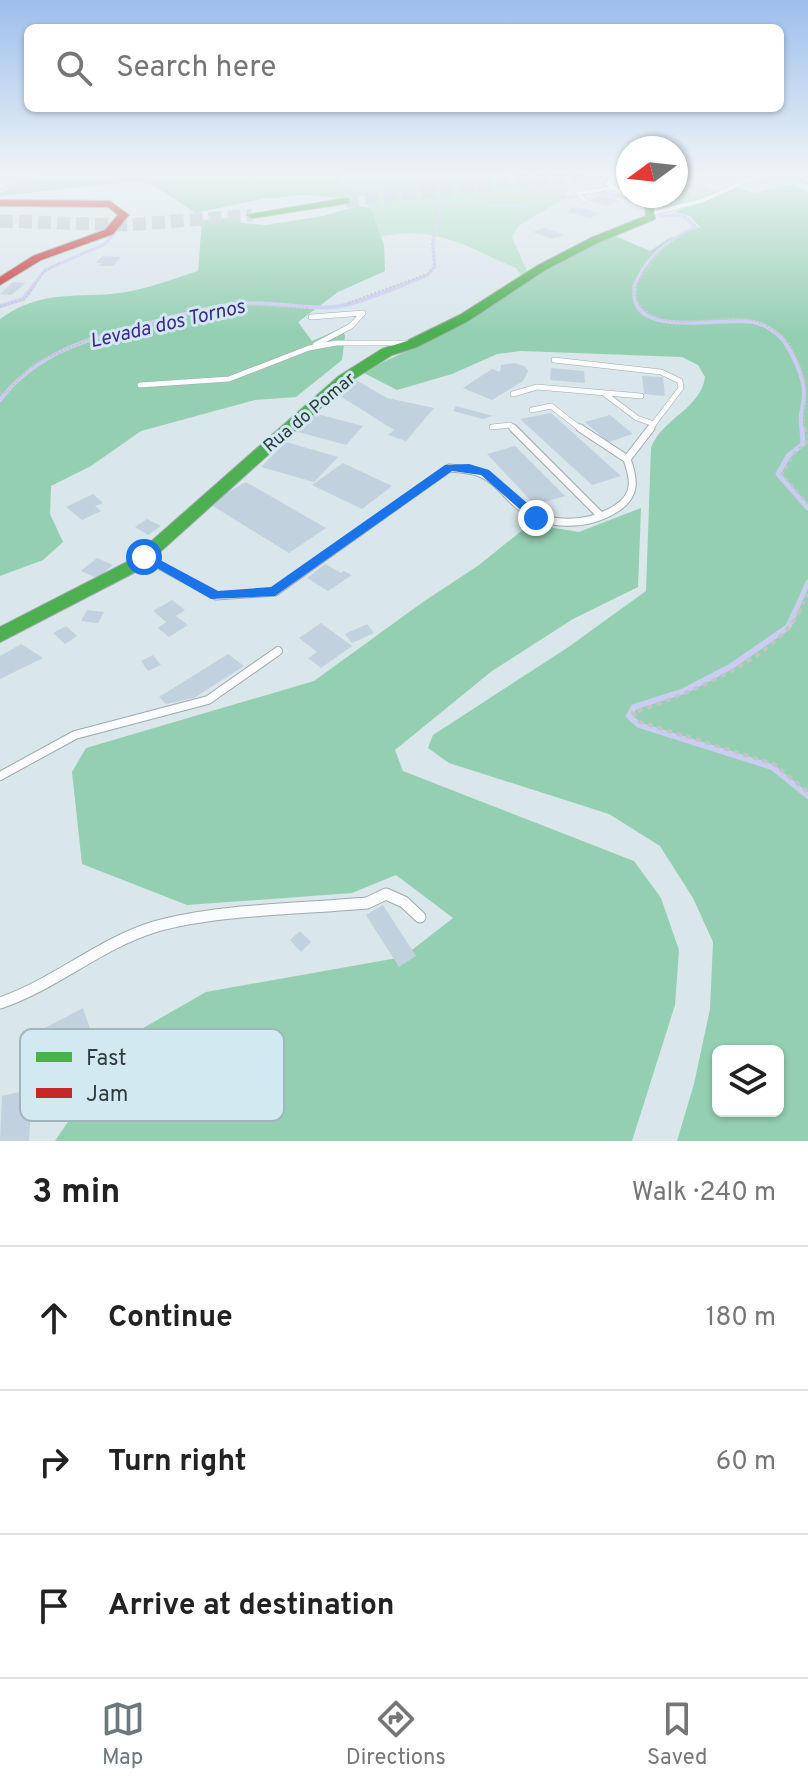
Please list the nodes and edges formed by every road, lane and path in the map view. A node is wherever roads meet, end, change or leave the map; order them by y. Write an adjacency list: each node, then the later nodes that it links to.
1 (114, 226): 6 (street)
2 (435, 226): 7 (path)
3 (630, 226): 11 (street, Rua do Pomar)
4 (696, 226): 22 (path)
5 (64, 261): 8 (path)
6 (0, 282)
7 (344, 304)
8 (0, 307)
9 (311, 308): 15 (path)
10 (311, 317): 12 (lane)
11 (412, 344): 12 (lane); 26 (street, Rua do Pomar)
12 (309, 348): 14 (lane)
13 (554, 360): 20 (lane)
14 (140, 385)
15 (0, 393)
16 (603, 393): 17 (lane); 18 (lane); 20 (lane)
17 (513, 394)
18 (641, 396)
19 (532, 410): 23 (lane)
20 (654, 424): 23 (lane)
21 (492, 427): 25 (lane)
22 (808, 439): 24 (path)
23 (627, 459): 25 (lane)
24 (808, 504)
25 (601, 516): 26 (lane)
26 (144, 557): 28 (street, Rua do Pomar)
27 (808, 593): 31 (path)
28 (0, 635)
29 (278, 651): 30 (lane)
30 (0, 776)
31 (808, 792)
32 (420, 917): 33 (lane)
33 (0, 1003)

